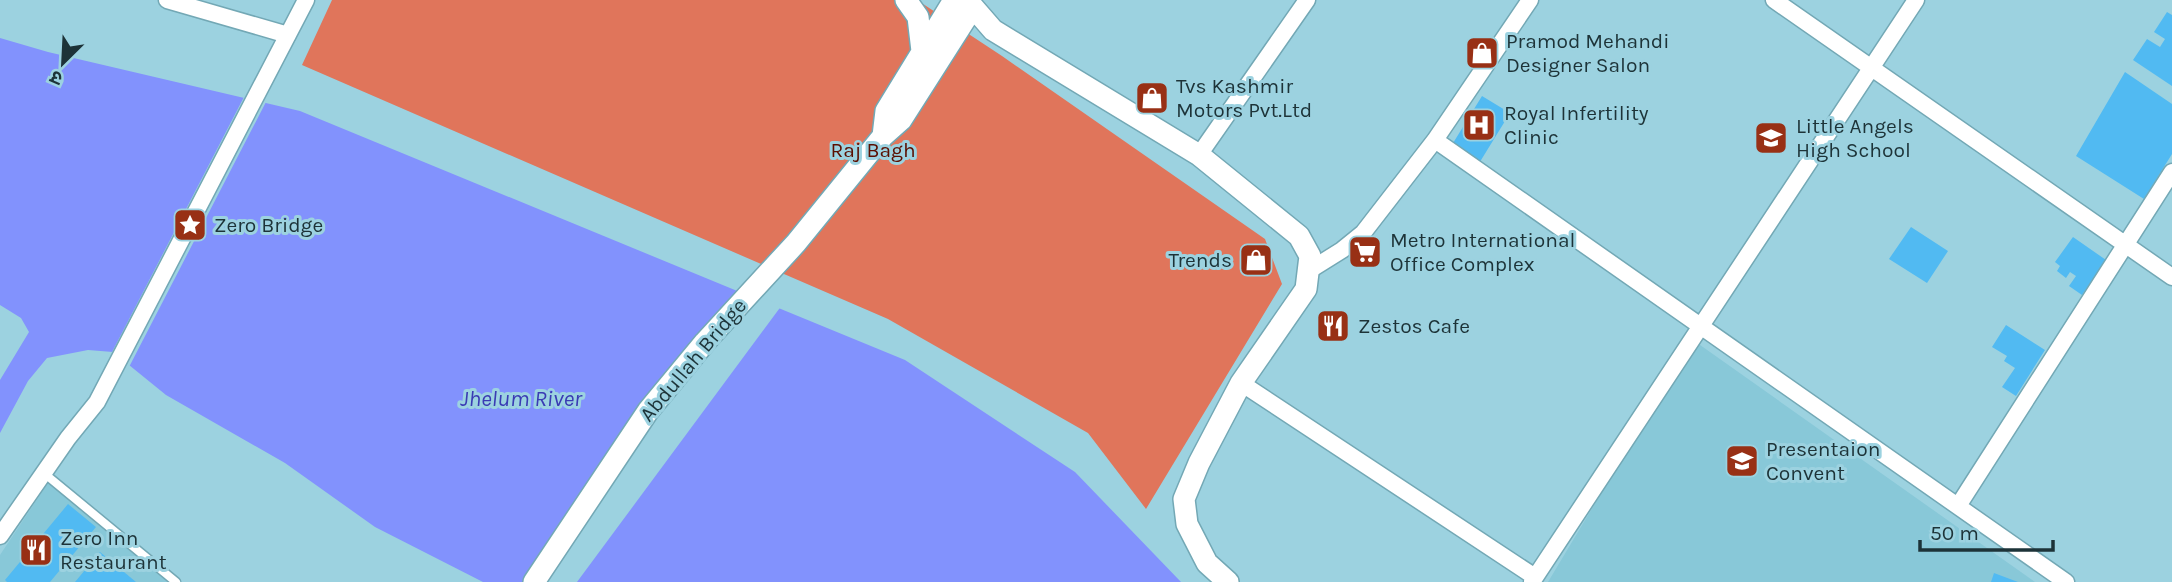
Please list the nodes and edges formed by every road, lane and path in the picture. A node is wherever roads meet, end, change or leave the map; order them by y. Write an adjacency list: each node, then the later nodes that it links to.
1 (167, 0): 9 (street)
2 (306, 0): 9 (street)
3 (905, 0): 10 (main road)
4 (1307, 0): 14 (street)
5 (1530, 0): 12 (street)
6 (1774, 0): 11 (street)
7 (1916, 0): 11 (street)
8 (956, 6): 10 (main road); 13 (main road, Abdullah Bridge); 14 (main road)
9 (285, 41): 21 (street)
10 (922, 51): 13 (main road)
11 (1872, 68): 16 (street); 19 (street)
12 (1435, 140): 17 (street); 19 (street)
13 (877, 144): 26 (main road, Abdullah Bridge)
14 (1199, 155): 17 (main road)
15 (2172, 172): 16 (street)
16 (2124, 245): 18 (street); 22 (street)
17 (1310, 270): 20 (main road)
18 (2172, 277)
19 (1702, 327): 22 (street); 24 (street)
20 (1241, 383): 24 (street); 27 (main road)
21 (45, 474): 23 (street); 25 (lane)
22 (1958, 506): 28 (street)
23 (0, 536)
24 (1534, 580)
25 (176, 582)
26 (534, 582)
27 (1228, 582)
28 (2066, 582)

